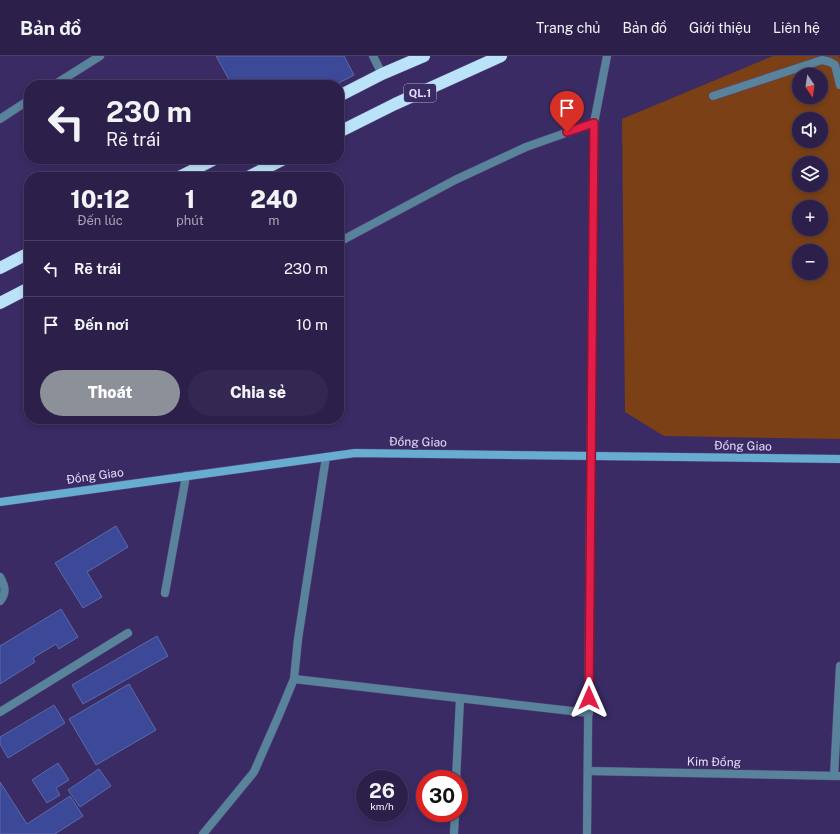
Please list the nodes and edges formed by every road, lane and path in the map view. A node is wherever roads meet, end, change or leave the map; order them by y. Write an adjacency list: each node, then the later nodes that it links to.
1 (100, 56): 7 (street)
2 (373, 56): 6 (street)
3 (424, 56): 6 (highway, QL.1)
4 (501, 56): 14 (highway, QL.1)
5 (607, 56): 13 (street)
6 (382, 74): 9 (highway, QL.1)
7 (62, 80)
8 (840, 84): 10 (street)
9 (344, 93)
10 (713, 96)
11 (24, 103): 12 (street)
12 (0, 119)
13 (594, 123): 19 (street); 24 (street)
14 (344, 130)
15 (205, 164): 17 (highway)
16 (274, 164): 18 (highway)
17 (189, 172)
18 (258, 172)
19 (344, 239)
20 (24, 256): 21 (highway)
21 (0, 268)
22 (24, 291): 23 (highway)
23 (0, 303)
24 (591, 456): 25 (main road, Đồng Giao); 26 (main road, Đồng Giao); 37 (street)
25 (326, 457): 27 (main road, Đồng Giao); 34 (street)
26 (840, 459)
27 (186, 476): 28 (main road, Đồng Giao); 30 (street)
28 (0, 502)
29 (0, 577): 31 (street)
30 (165, 594)
31 (0, 601)
32 (128, 633): 36 (street)
33 (840, 666): 40 (street)
34 (294, 679): 35 (street); 42 (street)
35 (460, 699): 37 (street); 38 (street)
36 (0, 712)
37 (589, 714): 39 (street)
38 (456, 770)
39 (588, 771): 40 (street, Kim Đồng); 44 (street)
40 (837, 776)
41 (455, 822): 43 (street)
42 (203, 834)
43 (454, 834)
44 (587, 834)

